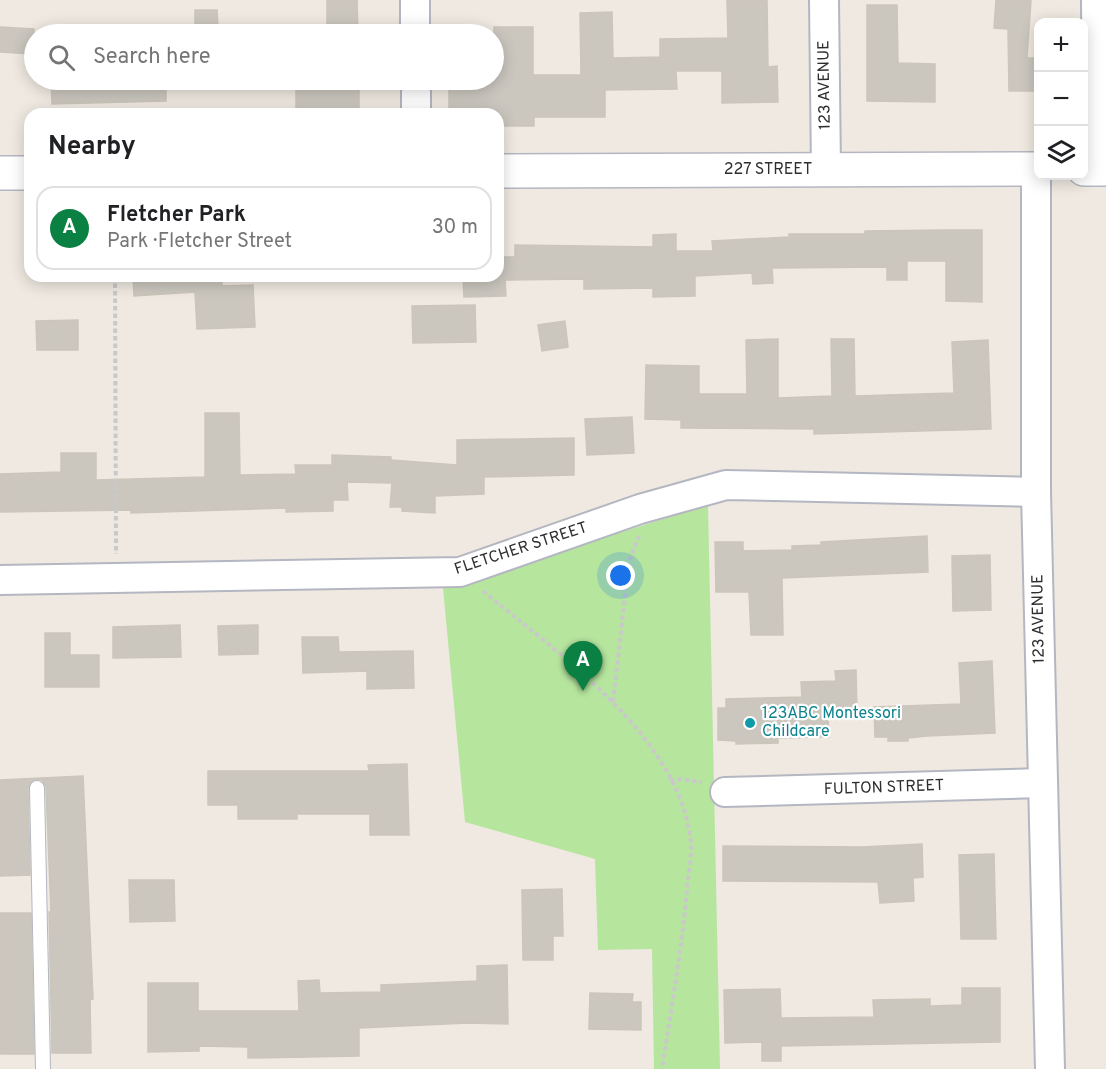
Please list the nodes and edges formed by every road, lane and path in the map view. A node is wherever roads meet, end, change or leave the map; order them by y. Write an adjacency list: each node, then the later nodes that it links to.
1 (415, 0): 4 (street)
2 (824, 0): 9 (street, 123 AVENUE)
3 (1096, 0): 8 (street)
4 (415, 24)
5 (416, 90): 6 (street)
6 (416, 108)
7 (1034, 169): 9 (main road, 227 STREET)
8 (1096, 169)
9 (826, 170): 10 (main road, 227 STREET)
10 (504, 171)
11 (0, 173): 12 (main road)
12 (24, 173)
13 (1037, 180): 15 (street, 123 AVENUE)
14 (115, 282): 18 (path)
15 (1036, 492): 16 (street, FLETCHER STREET); 21 (street, 123 AVENUE)
16 (640, 509): 17 (street, FLETCHER STREET); 20 (path)
17 (460, 572): 18 (street, FLETCHER STREET); 20 (path)
18 (117, 578): 19 (street, FLETCHER STREET)
19 (0, 580)
20 (613, 702): 25 (path)
21 (1043, 783): 23 (street, FULTON STREET); 26 (street, 123 AVENUE)
22 (37, 788): 24 (lane)
23 (725, 792)
24 (43, 1069)
25 (662, 1069)
26 (1050, 1069)

